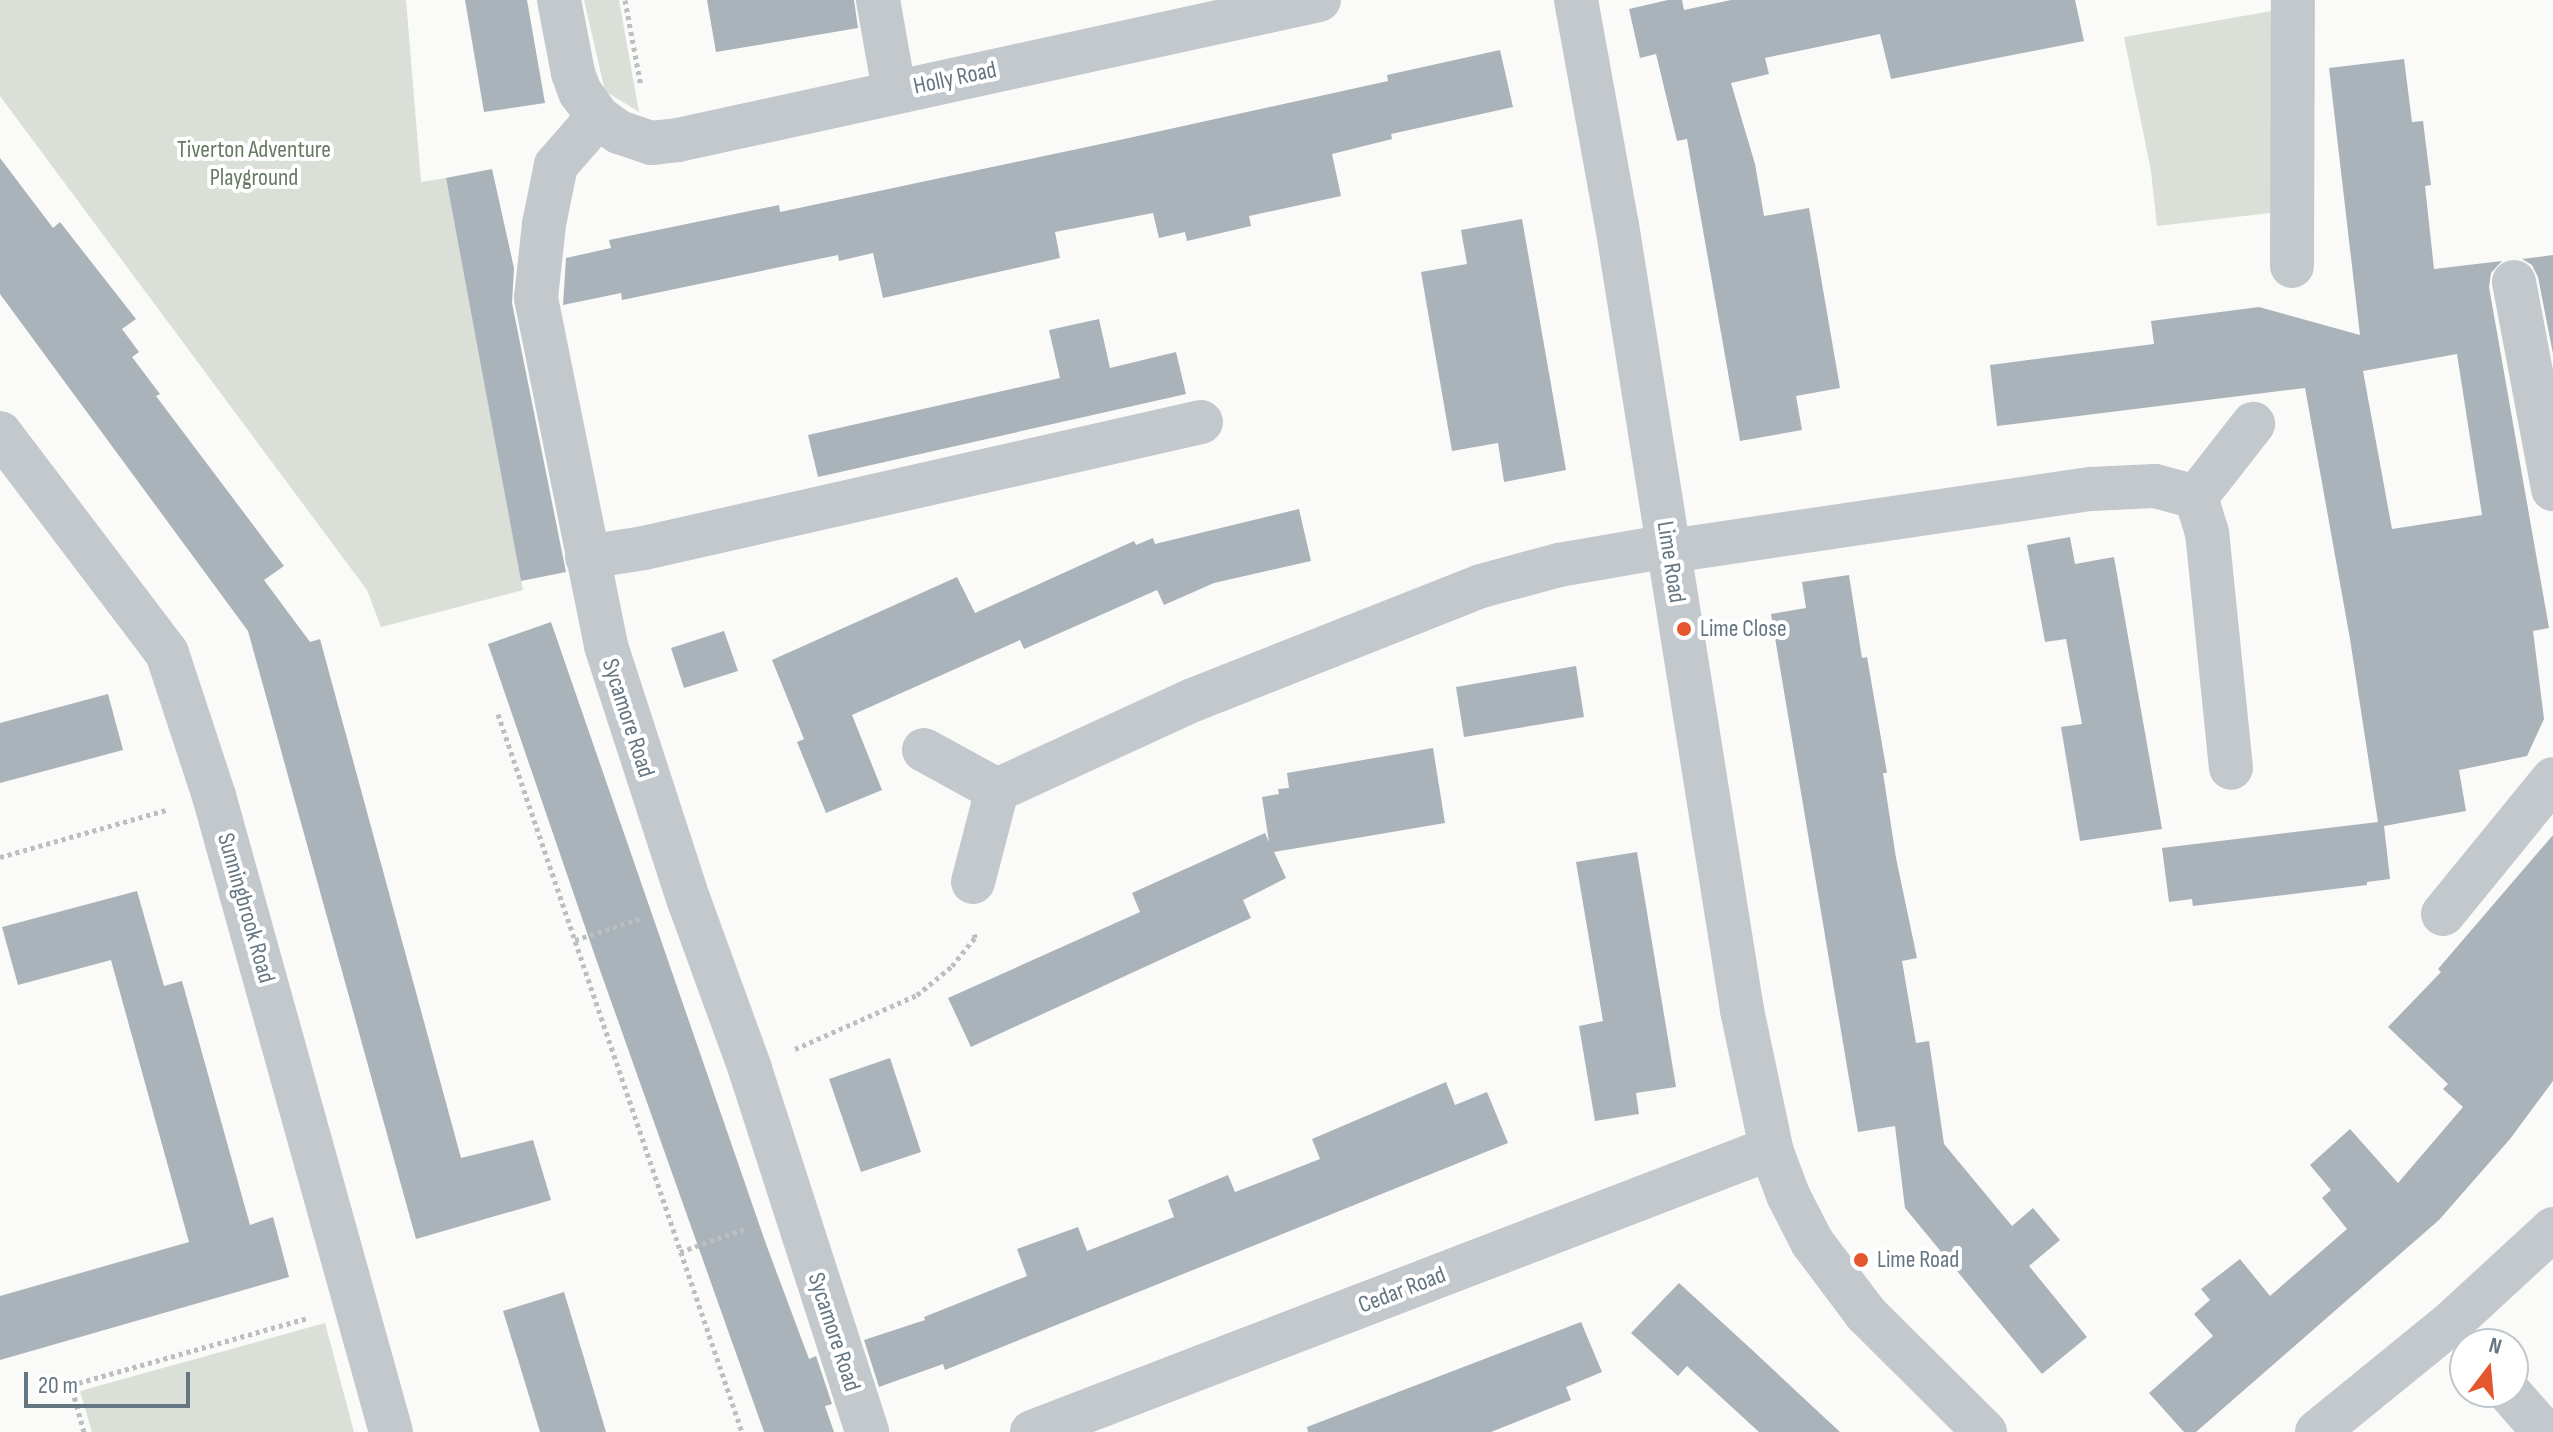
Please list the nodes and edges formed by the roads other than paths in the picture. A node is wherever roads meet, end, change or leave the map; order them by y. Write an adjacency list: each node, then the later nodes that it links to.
1 (559, 0): 7 (street)
2 (878, 0): 6 (street)
3 (1319, 0): 6 (street, Holly Road)
4 (1576, 0): 15 (street, Lime Road)
5 (2293, 0): 8 (street)
6 (894, 90): 7 (street, Holly Road)
7 (598, 117): 16 (street, Sycamore Road)
8 (2292, 266)
9 (2514, 282): 13 (street)
10 (1201, 422): 16 (street)
11 (2253, 424): 14 (street)
12 (0, 433): 28 (street, Sunningbrook Road)
13 (2553, 489)
14 (2196, 497): 15 (street); 18 (street)
15 (1669, 548): 20 (street); 23 (street, Lime Road)
16 (587, 557): 29 (street, Sycamore Road)
17 (924, 750): 20 (street)
18 (2231, 768)
19 (2553, 779): 22 (street)
20 (997, 790): 21 (street)
21 (973, 882)
22 (2443, 914)
23 (1772, 1152): 30 (street, Cedar Road); 31 (street, Lime Road)
24 (2553, 1229): 25 (street)
25 (2464, 1328)
26 (2449, 1341): 32 (street)
27 (2523, 1408): 33 (street)
28 (391, 1432)
29 (867, 1432)
30 (1032, 1432)
31 (1985, 1432)
32 (2317, 1432)
33 (2544, 1432)

